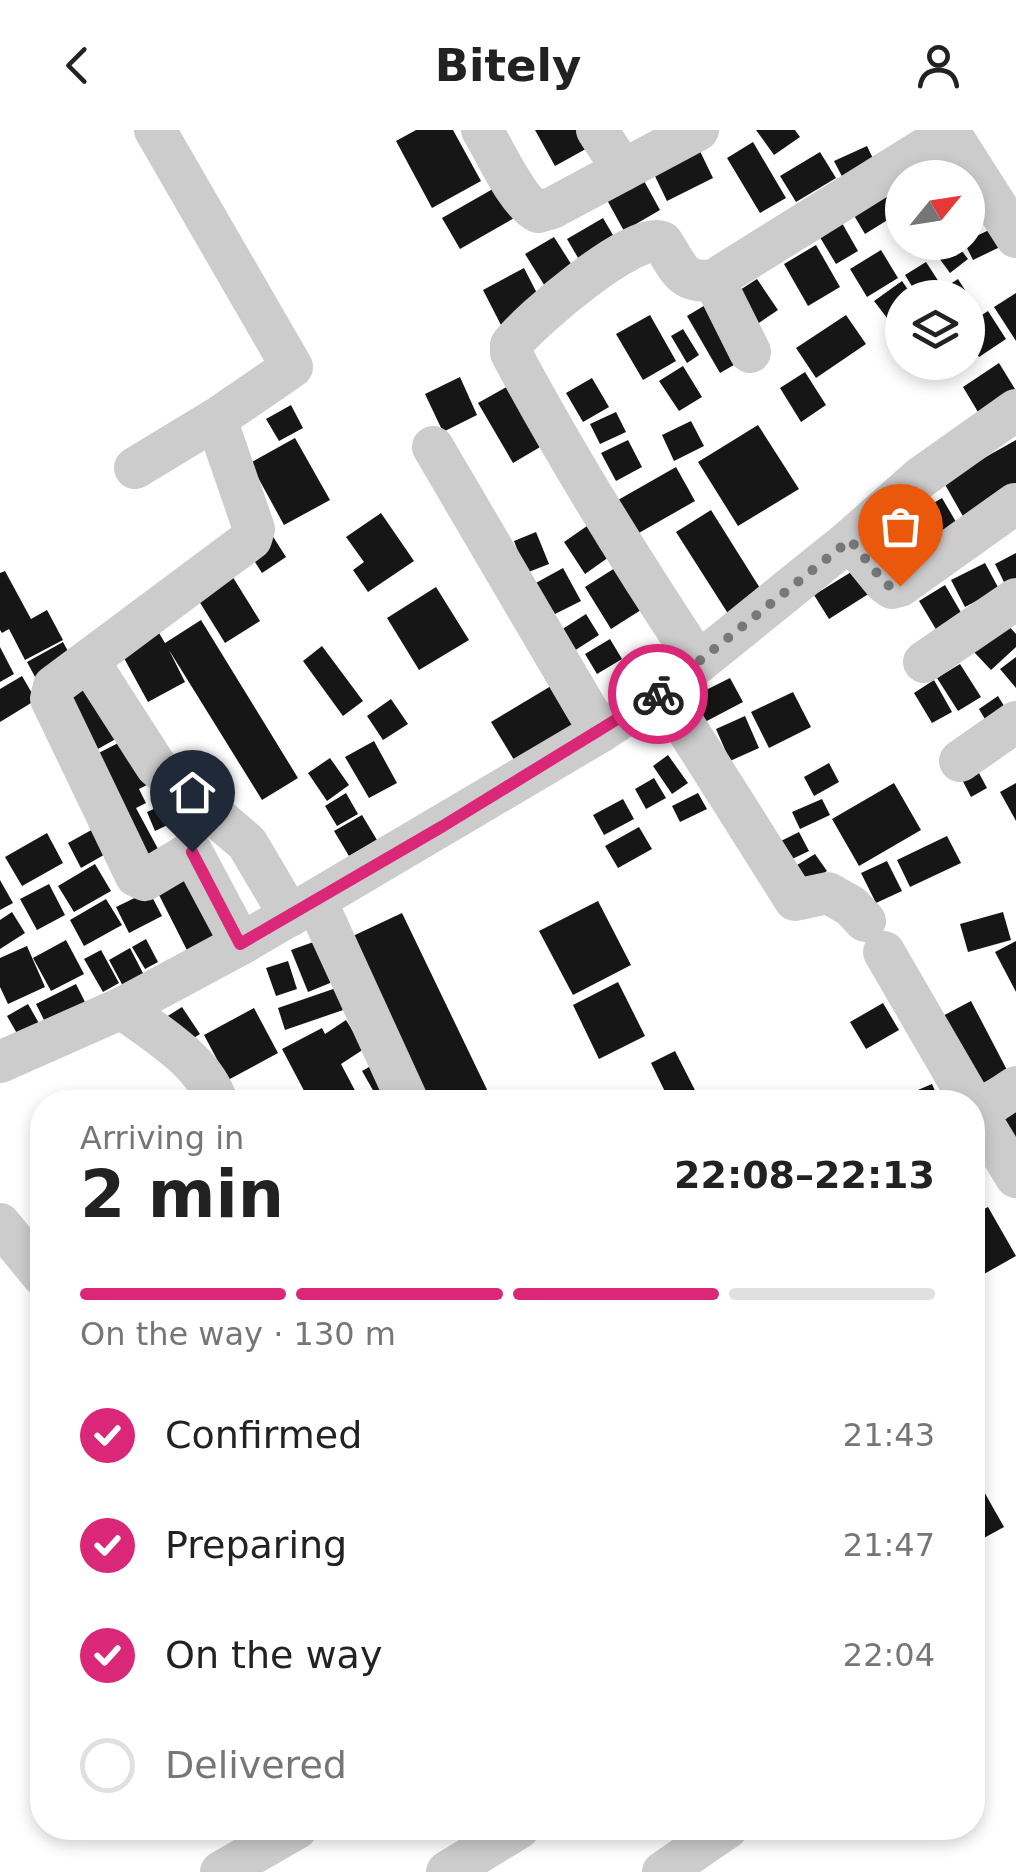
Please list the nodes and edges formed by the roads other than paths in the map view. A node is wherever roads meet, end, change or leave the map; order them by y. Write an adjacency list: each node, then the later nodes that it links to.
1 (154, 130): 11 (street)
2 (482, 130): 6 (street)
3 (597, 130): 6 (street)
4 (698, 130): 6 (street)
5 (949, 132): 7 (street); 8 (street)
6 (623, 170)
7 (1016, 236)
8 (714, 280): 9 (street); 18 (street)
9 (750, 352)
10 (1016, 410): 15 (street)
11 (216, 419): 13 (street); 17 (street)
12 (433, 447): 22 (street)
13 (134, 468)
14 (1015, 504): 15 (street)
15 (850, 540): 18 (street)
16 (1016, 599): 19 (street)
17 (94, 658): 24 (street); 25 (street)
18 (698, 662): 20 (street)
19 (924, 662)
20 (663, 691): 22 (street); 31 (street)
21 (1016, 722): 23 (street)
22 (600, 732): 24 (street)
23 (960, 761)
24 (303, 908): 25 (street); 30 (street)
25 (240, 944): 26 (street)
26 (122, 1008): 27 (street); 29 (street)
27 (1, 1055)
28 (1016, 1087): 32 (street)
29 (213, 1090)
30 (402, 1090)
31 (963, 1090)
32 (985, 1101)
33 (985, 1127): 34 (street)
34 (1016, 1177)
35 (0, 1224): 36 (street)
36 (30, 1260)
37 (277, 1840): 40 (street)
38 (499, 1840): 41 (street)
39 (710, 1840): 42 (street)
40 (222, 1872)
41 (447, 1872)
42 (664, 1872)

